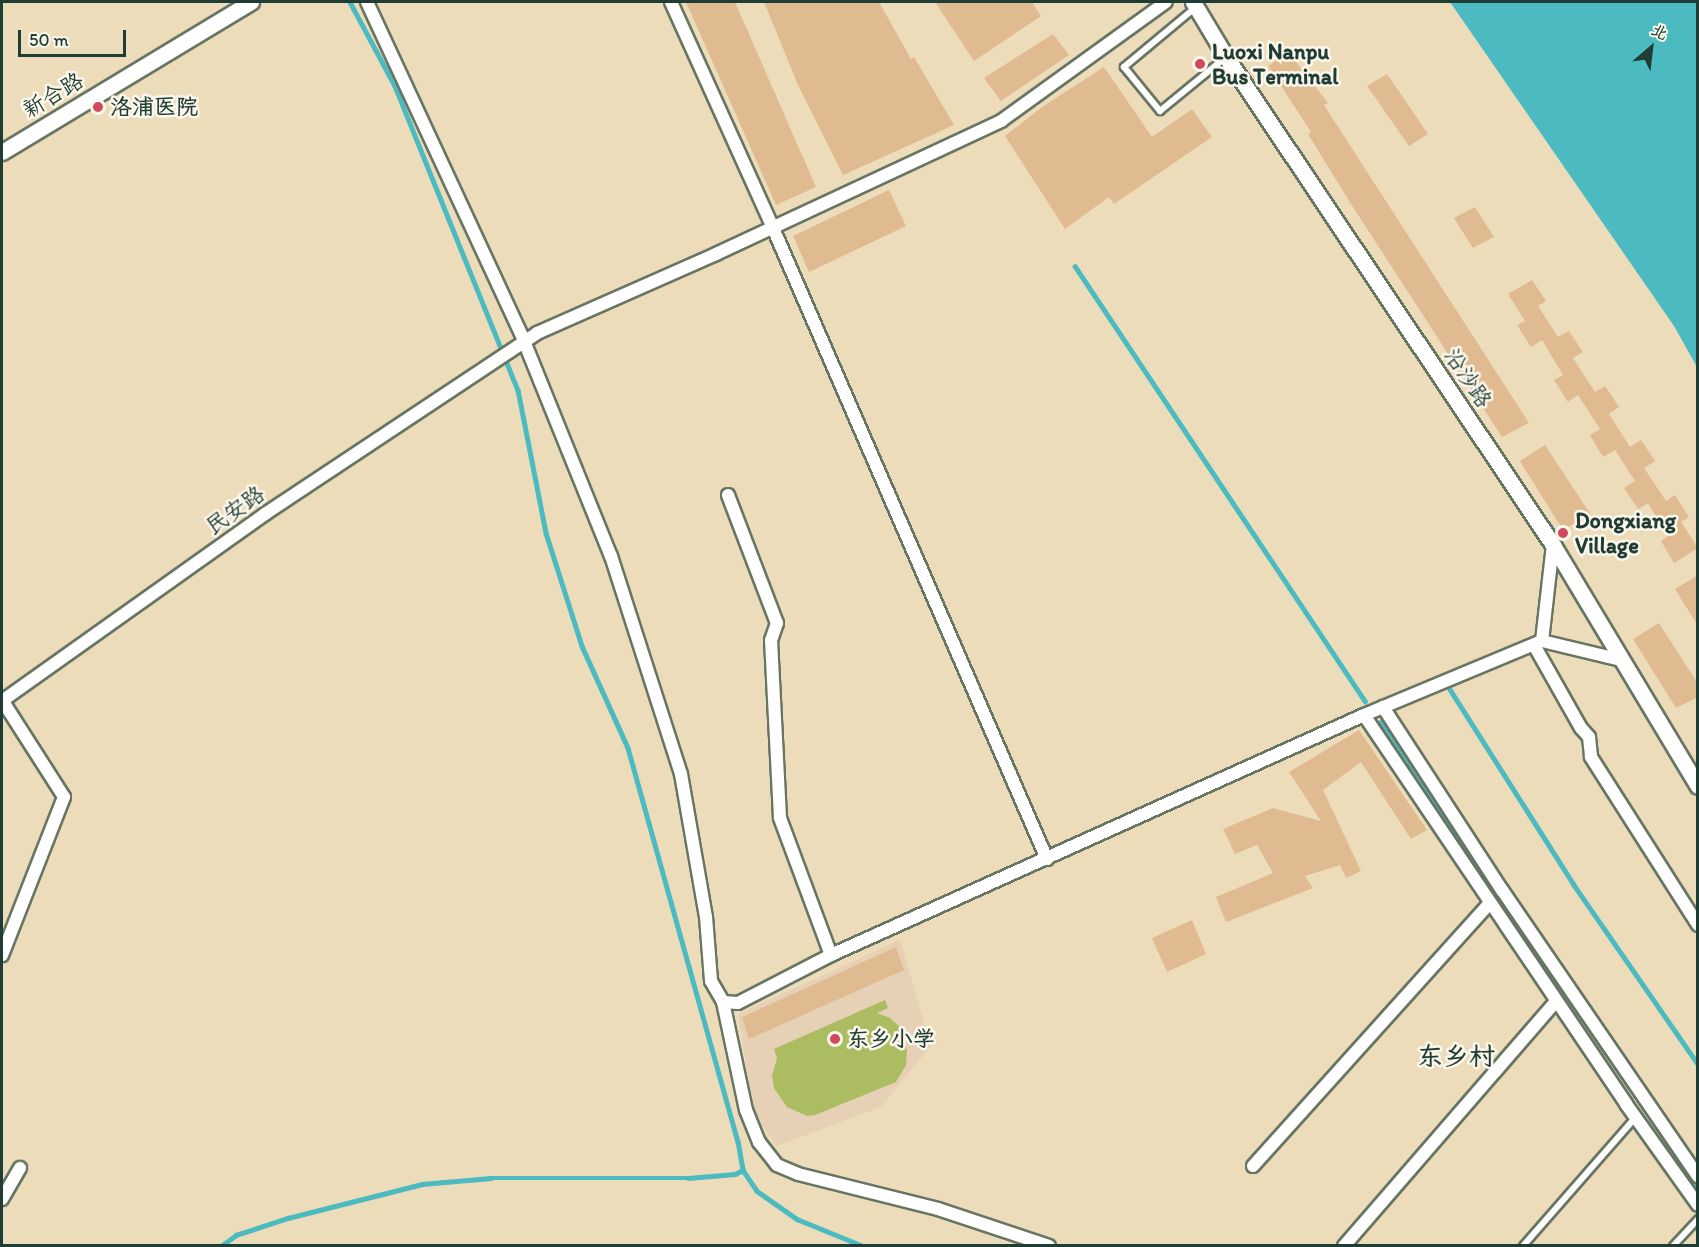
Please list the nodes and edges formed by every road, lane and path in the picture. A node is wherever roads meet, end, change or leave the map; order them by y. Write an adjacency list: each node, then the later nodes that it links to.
1 (251, 2): 7 (street, 新合路)
2 (367, 2): 9 (street)
3 (671, 2): 8 (street)
4 (1166, 2): 8 (street, 民安路)
5 (1195, 4): 6 (street, 沿沙路); 6 (lane)
6 (1227, 57): 11 (street, 沿沙路)
7 (2, 153)
8 (773, 228): 9 (street, 民安路); 18 (street)
9 (524, 341): 14 (street, 民安路); 24 (street)
10 (728, 495): 21 (street)
11 (1552, 545): 12 (street); 13 (street, 沿沙路)
12 (1538, 643): 13 (street); 15 (street); 20 (street)
13 (1621, 660): 17 (street, 沿沙路)
14 (2, 701): 22 (street)
15 (1383, 707): 16 (street); 28 (street)
16 (1364, 715): 18 (street); 19 (street)
17 (1698, 786)
18 (1047, 859): 21 (street)
19 (1490, 903): 23 (street); 26 (street)
20 (1698, 925)
21 (831, 955): 24 (street)
22 (2, 956)
23 (1556, 1001): 25 (street); 33 (street)
24 (723, 1002): 32 (street)
25 (1636, 1118): 30 (street); 34 (lane)
26 (1253, 1166)
27 (21, 1168): 29 (street)
28 (1698, 1176)
29 (2, 1199)
30 (1698, 1205)
31 (1698, 1219): 35 (lane)
32 (1048, 1245)
33 (1344, 1245)
34 (1523, 1245)
35 (1673, 1245)

